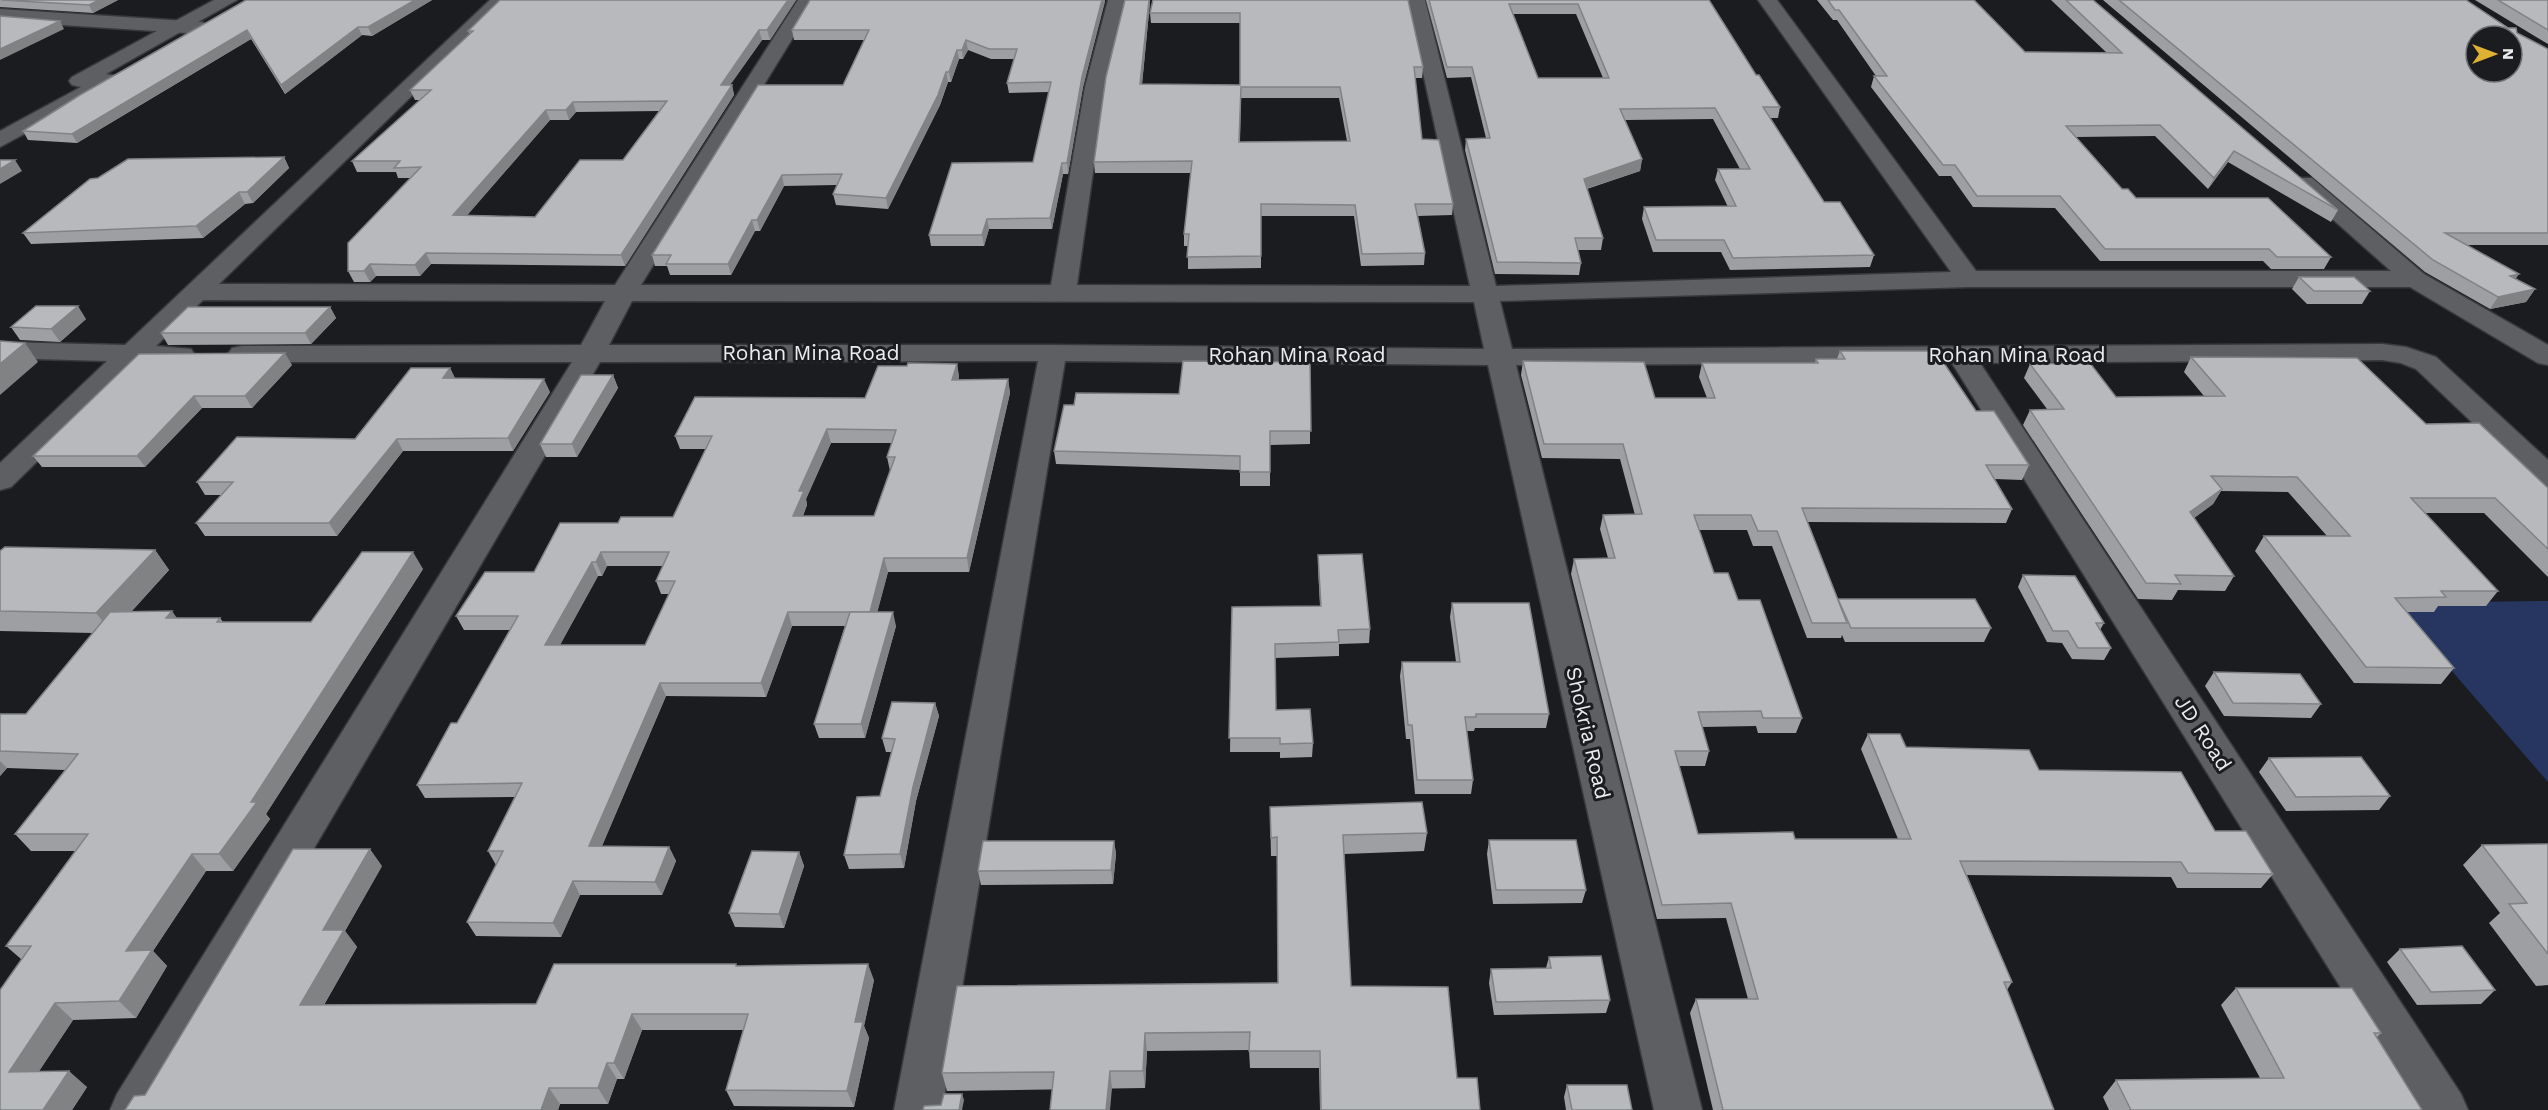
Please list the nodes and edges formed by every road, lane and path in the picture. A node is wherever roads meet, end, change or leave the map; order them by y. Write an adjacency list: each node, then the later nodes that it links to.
1 (228, 0): 9 (street)
2 (252, 0): 10 (street)
3 (501, 0): 16 (street)
4 (807, 0): 17 (street)
5 (1117, 0): 19 (street)
6 (1416, 0): 18 (street, Shokria Road)
7 (1767, 0): 14 (street)
8 (0, 15): 9 (street)
9 (180, 26): 10 (street); 11 (street)
10 (202, 28): 12 (street)
11 (0, 124)
12 (0, 140)
13 (2288, 171): 15 (street)
14 (1969, 279): 15 (street); 18 (street)
15 (2415, 279): 26 (street)
16 (196, 292): 17 (street); 23 (street)
17 (623, 292): 19 (street); 21 (street)
18 (1484, 294): 19 (street); 25 (street, Shokria Road)
19 (1063, 295)
20 (0, 350): 23 (street, Rohan Mina Road)
21 (591, 353): 22 (street, Rohan Mina Road); 23 (street, Rohan Mina Road); 29 (street)
22 (1053, 353): 25 (street, Rohan Mina Road); 30 (street)
23 (129, 355): 28 (street)
24 (1962, 356): 25 (street, Rohan Mina Road); 27 (street, Rohan Mina Road); 32 (street, JD Road)
25 (1499, 357): 31 (street, Shokria Road)
26 (2548, 357)
27 (2548, 477)
28 (0, 480)
29 (134, 1110)
30 (918, 1110)
31 (1678, 1110)
32 (2444, 1110)

